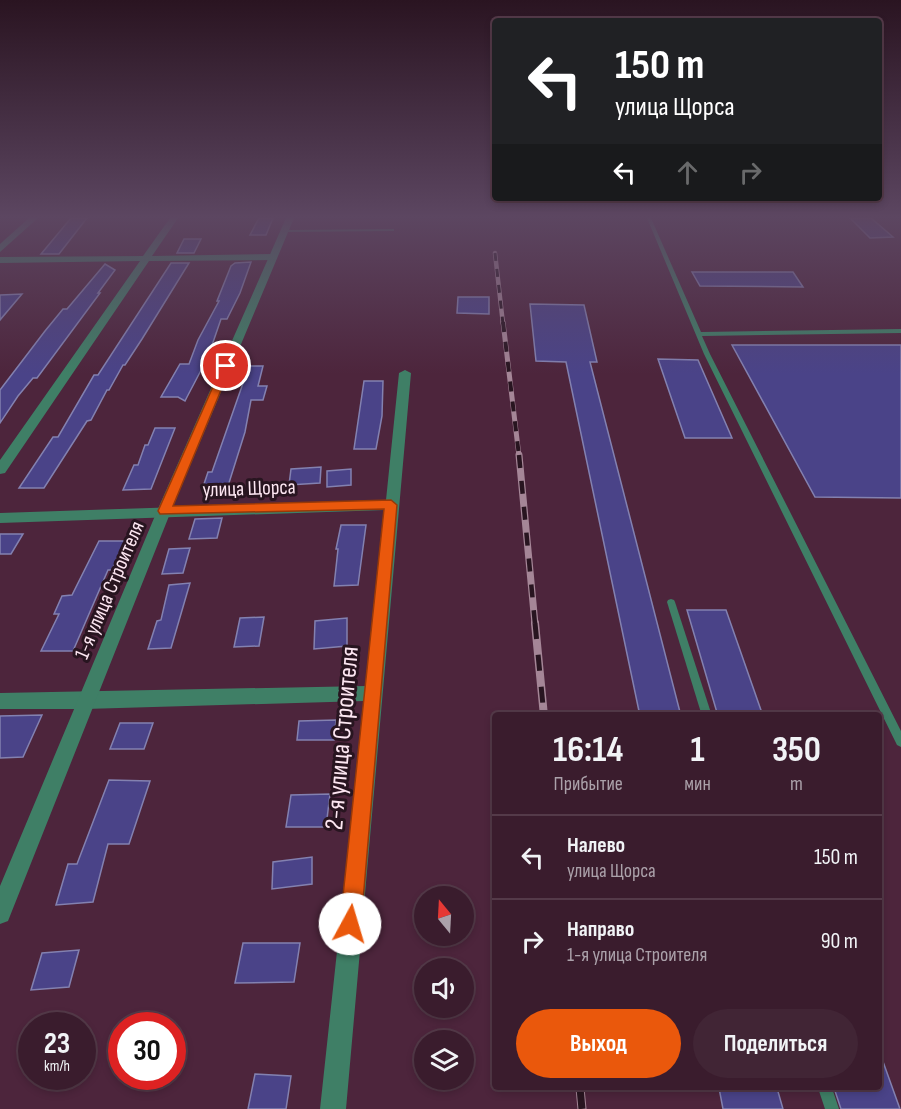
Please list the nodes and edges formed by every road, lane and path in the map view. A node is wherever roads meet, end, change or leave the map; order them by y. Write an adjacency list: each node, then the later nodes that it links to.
1 (139, 270): 7 (street)
2 (268, 270): 9 (street, 1-я улица Строителя)
3 (671, 270): 5 (lane)
4 (901, 331): 5 (lane)
5 (699, 334): 16 (lane)
6 (405, 372): 8 (street, 2-я улица Строителя)
7 (0, 470)
8 (391, 505): 9 (street, улица Щорса); 12 (street, 2-я улица Строителя)
9 (164, 511): 10 (street, улица Щорса); 14 (street, 1-я улица Строителя)
10 (0, 518)
11 (671, 602): 15 (lane)
12 (372, 693): 14 (street); 19 (street, 2-я улица Строителя)
13 (0, 701): 14 (street)
14 (85, 701): 17 (street, 1-я улица Строителя)
15 (706, 712)
16 (901, 742)
17 (0, 913)
18 (826, 1090): 20 (lane)
19 (333, 1109)
20 (832, 1109)

